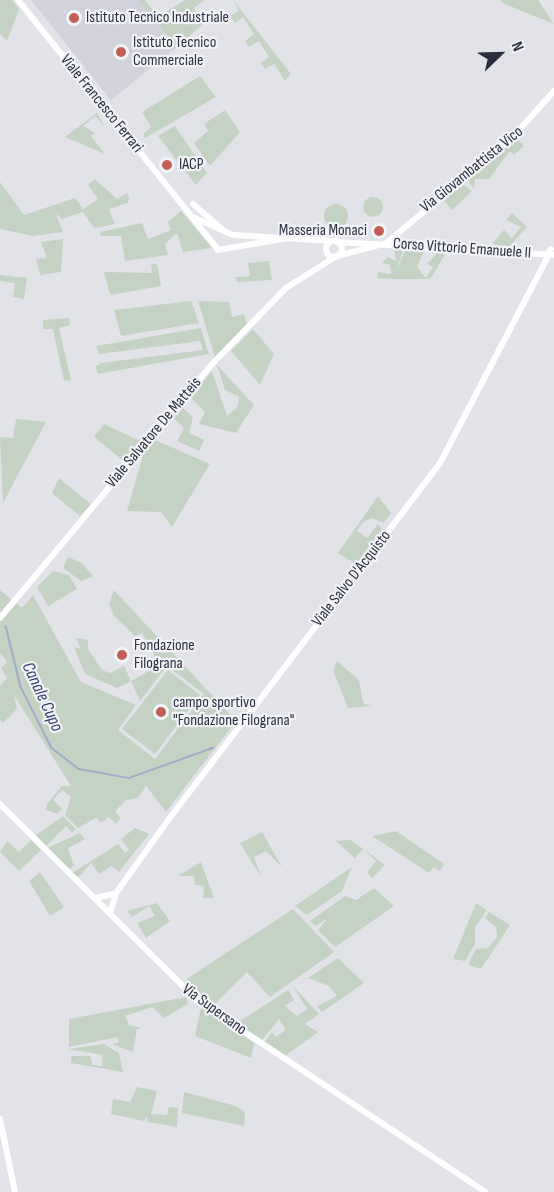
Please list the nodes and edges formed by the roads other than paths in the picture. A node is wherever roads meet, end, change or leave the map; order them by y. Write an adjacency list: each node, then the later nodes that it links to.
1 (18, 0): 4 (street, Viale Francesco Ferrari)
2 (554, 91): 11 (street, Via Giovambattista Vico)
3 (194, 204): 5 (street)
4 (184, 208): 5 (street, Viale Francesco Ferrari); 9 (street, Viale Francesco Ferrari)
5 (224, 233): 6 (street, Corso Vittorio Emanuele II); 9 (street)
6 (245, 236): 7 (street, Corso Vittorio Emanuele II); 12 (street)
7 (288, 238): 8 (street, Corso Vittorio Emanuele II); 12 (street, Corso Vittorio Emanuele II)
8 (315, 239): 10 (street, Corso Vittorio Emanuele II); 16 (street)
9 (211, 242): 15 (street, Viale Francesco Ferrari)
10 (335, 242): 13 (street, Corso Vittorio Emanuele II); 16 (street); 17 (street)
11 (384, 244): 13 (street, Corso Vittorio Emanuele II); 18 (street, Corso Vittorio Emanuele II)
12 (246, 246): 15 (street, Corso Vittorio Emanuele II)
13 (359, 247): 17 (street, Corso Vittorio Emanuele II)
14 (553, 249): 18 (street, Viale Salvo D'Acquisto, bridge)
15 (218, 250)
16 (326, 250): 17 (street); 19 (street)
17 (336, 256): 19 (street, Viale Salvatore De Matteis)
18 (544, 257): 22 (street, Viale Salvo D'Acquisto)
19 (323, 264): 20 (street, Viale Salvatore De Matteis)
20 (0, 618)
21 (0, 804): 23 (street, Via Supersano)
22 (116, 893): 23 (street); 24 (street, Viale Salvo D'Acquisto)
23 (94, 898): 24 (street, Via Supersano)
24 (110, 914): 27 (street, Via Supersano)
25 (0, 1119): 26 (street)
26 (15, 1192)
27 (485, 1192)

